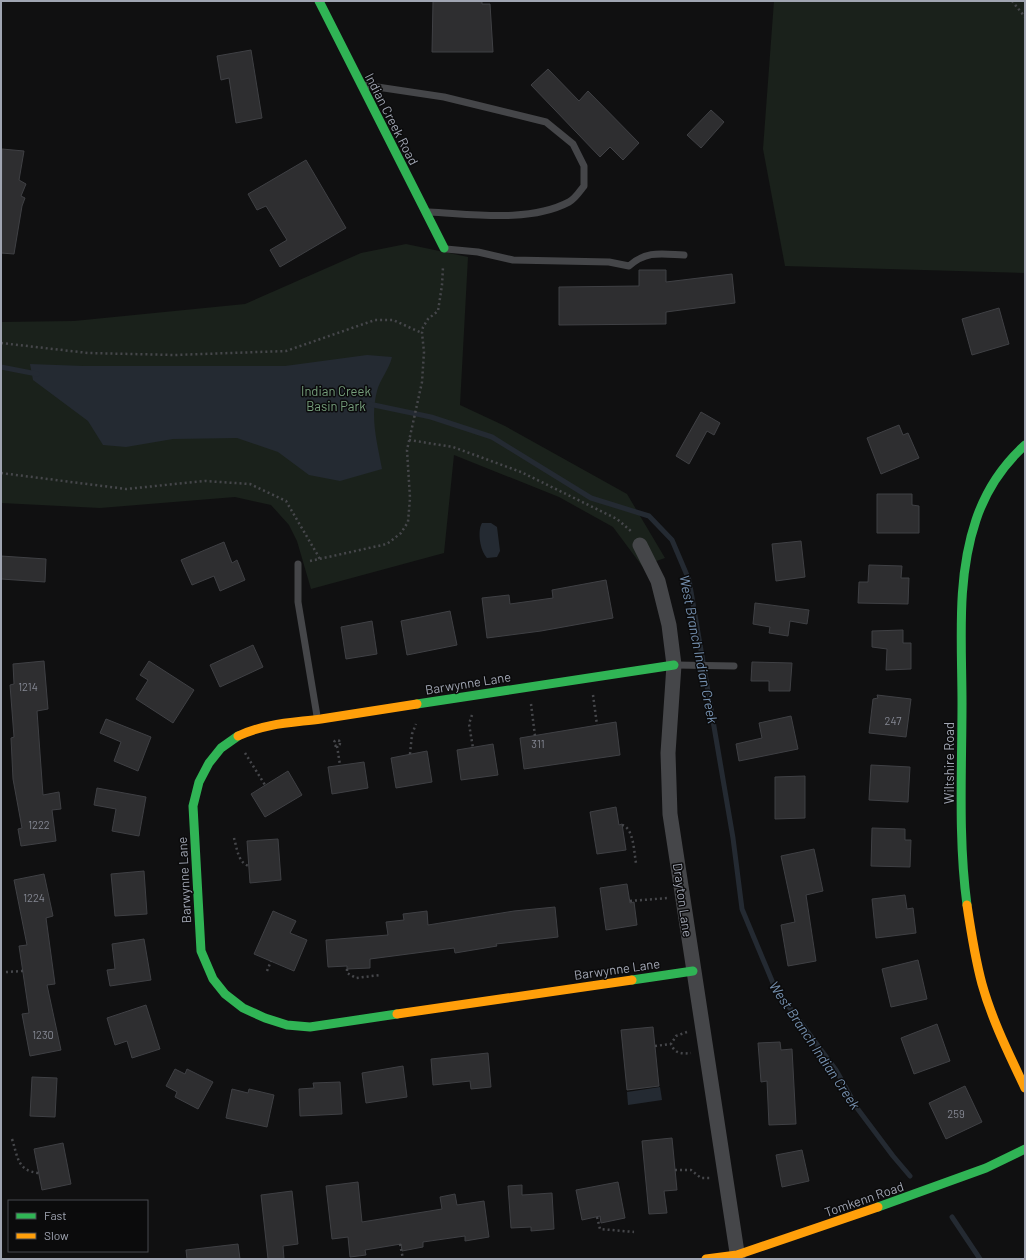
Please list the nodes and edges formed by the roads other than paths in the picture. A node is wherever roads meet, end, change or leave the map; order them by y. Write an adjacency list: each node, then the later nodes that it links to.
1 (320, 1): 2 (street, Indian Creek Road)
2 (360, 84): 3 (street, Indian Creek Road); 3 (lane)
3 (425, 212): 4 (street, Indian Creek Road)
4 (444, 248): 5 (lane)
5 (684, 255)
6 (1025, 445): 13 (street, Wiltshire Road)
7 (640, 545): 9 (street, Drayton Lane)
8 (298, 564): 11 (lane)
9 (674, 665): 10 (lane); 11 (street, Barwynne Lane); 12 (street, Drayton Lane)
10 (734, 666)
11 (318, 719): 12 (street, Barwynne Lane)
12 (693, 971): 15 (street, Drayton Lane)
13 (1025, 1088)
14 (1025, 1149): 15 (street, Tomkenn Road)
15 (738, 1257): 16 (street, Tomkenn Road)
16 (706, 1259)

